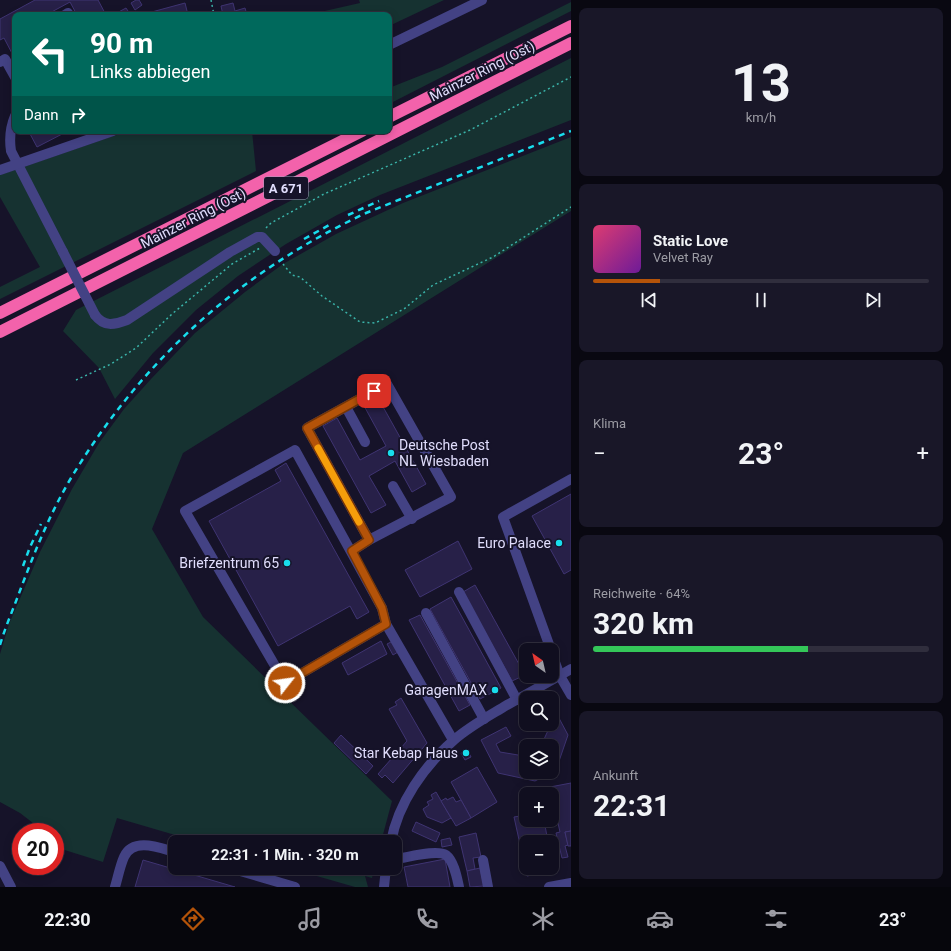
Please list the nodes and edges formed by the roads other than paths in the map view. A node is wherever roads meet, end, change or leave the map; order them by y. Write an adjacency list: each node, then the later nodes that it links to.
1 (482, 0): 3 (street)
2 (571, 26): 7 (highway, Mainzer Ring (Ost))
3 (392, 44)
4 (571, 44): 17 (highway, Mainzer Ring (Ost) / A 671)
5 (0, 62): 6 (street)
6 (12, 71)
7 (392, 116)
8 (12, 124): 13 (street)
9 (87, 134): 12 (street)
10 (104, 134): 12 (street)
11 (356, 134): 16 (highway, Mainzer Ring (Ost) / A 671)
12 (77, 143): 13 (street)
13 (18, 164): 14 (street); 15 (street, bridge)
14 (0, 170)
15 (268, 244)
16 (0, 313)
17 (0, 332)
18 (346, 407): 19 (street); 22 (street); 23 (street)
19 (365, 442)
20 (571, 479): 28 (street)
21 (393, 486): 22 (street)
22 (412, 519): 23 (street)
23 (369, 540): 24 (street)
24 (352, 551): 27 (street); 27 (street)
25 (459, 592): 32 (street)
26 (426, 613): 33 (street)
27 (386, 624): 34 (street)
28 (548, 643)
29 (571, 670): 30 (street)
30 (560, 676): 31 (street); 32 (street)
31 (571, 696)
32 (517, 700): 33 (street)
33 (484, 719): 34 (street)
34 (454, 740): 35 (street)
35 (393, 835)
36 (168, 850): 44 (street)
37 (402, 859): 47 (street)
38 (482, 860): 48 (street)
39 (0, 866): 43 (street)
40 (254, 875): 45 (street)
41 (385, 875): 46 (street)
42 (571, 883): 49 (street)
43 (11, 887)
44 (115, 887)
45 (295, 887)
46 (384, 887)
47 (459, 887)
48 (488, 887)
49 (549, 887)

